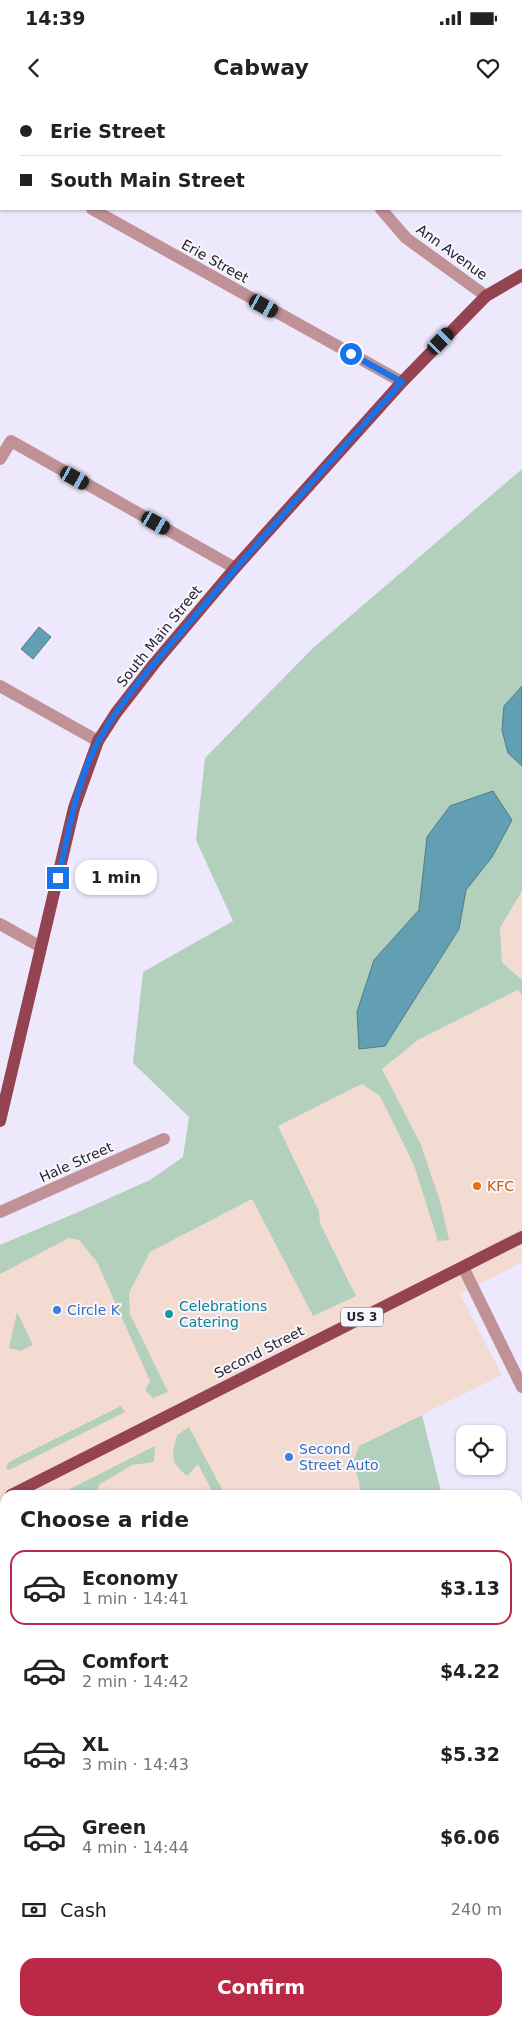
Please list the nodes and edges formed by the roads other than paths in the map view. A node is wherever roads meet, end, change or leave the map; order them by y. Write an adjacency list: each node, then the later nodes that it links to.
1 (94, 210): 5 (street, Erie Street)
2 (382, 210): 4 (street, Ann Avenue)
3 (522, 275): 4 (main road, South Main Street)
4 (486, 296): 5 (main road, South Main Street)
5 (402, 382): 7 (main road, South Main Street)
6 (0, 459): 7 (street)
7 (235, 568): 9 (main road, South Main Street)
8 (0, 686): 9 (street)
9 (98, 741): 11 (main road, South Main Street)
10 (0, 924): 11 (street)
11 (41, 947): 12 (main road, South Main Street)
12 (0, 1121)
13 (164, 1139): 14 (street, Hale Street)
14 (0, 1212)
15 (522, 1237): 16 (main road, Second Street / US 3)
16 (463, 1267): 17 (street); 18 (main road, Second Street / US 3)
17 (522, 1387)
18 (21, 1490)

